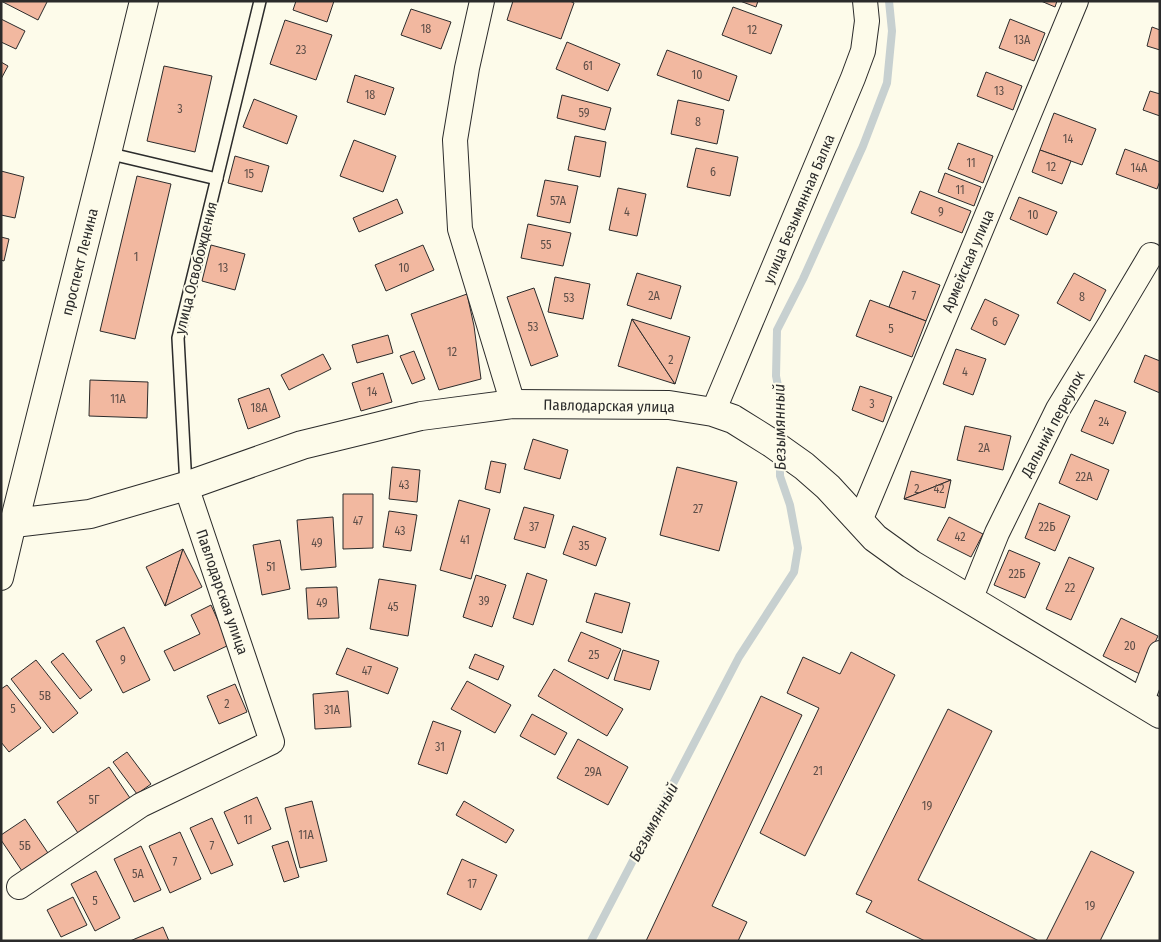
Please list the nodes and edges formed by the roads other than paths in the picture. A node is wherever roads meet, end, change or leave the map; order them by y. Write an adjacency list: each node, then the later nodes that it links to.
1 (144, 1): 6 (main road, проспект Ленина)
2 (260, 1): 7 (lane, улица Освобождения)
3 (482, 1): 9 (street)
4 (865, 1): 10 (street, улица Безымянная Балка)
5 (1076, 1): 12 (street, Армейская улица)
6 (108, 153): 7 (lane); 13 (main road, проспект Ленина)
7 (217, 179): 11 (lane, улица Освобождения)
8 (1151, 256): 15 (street, Дальний переулок)
9 (513, 404): 10 (main road, Павлодарская улица); 11 (main road, Павлодарская улица)
10 (723, 416): 12 (main road)
11 (186, 486): 13 (main road); 18 (street, Павлодарская улица)
12 (860, 521): 15 (main road)
13 (14, 523): 14 (street)
14 (1, 578)
15 (970, 600): 17 (main road)
16 (1160, 652): 17 (street)
17 (1150, 709)
18 (19, 887)

